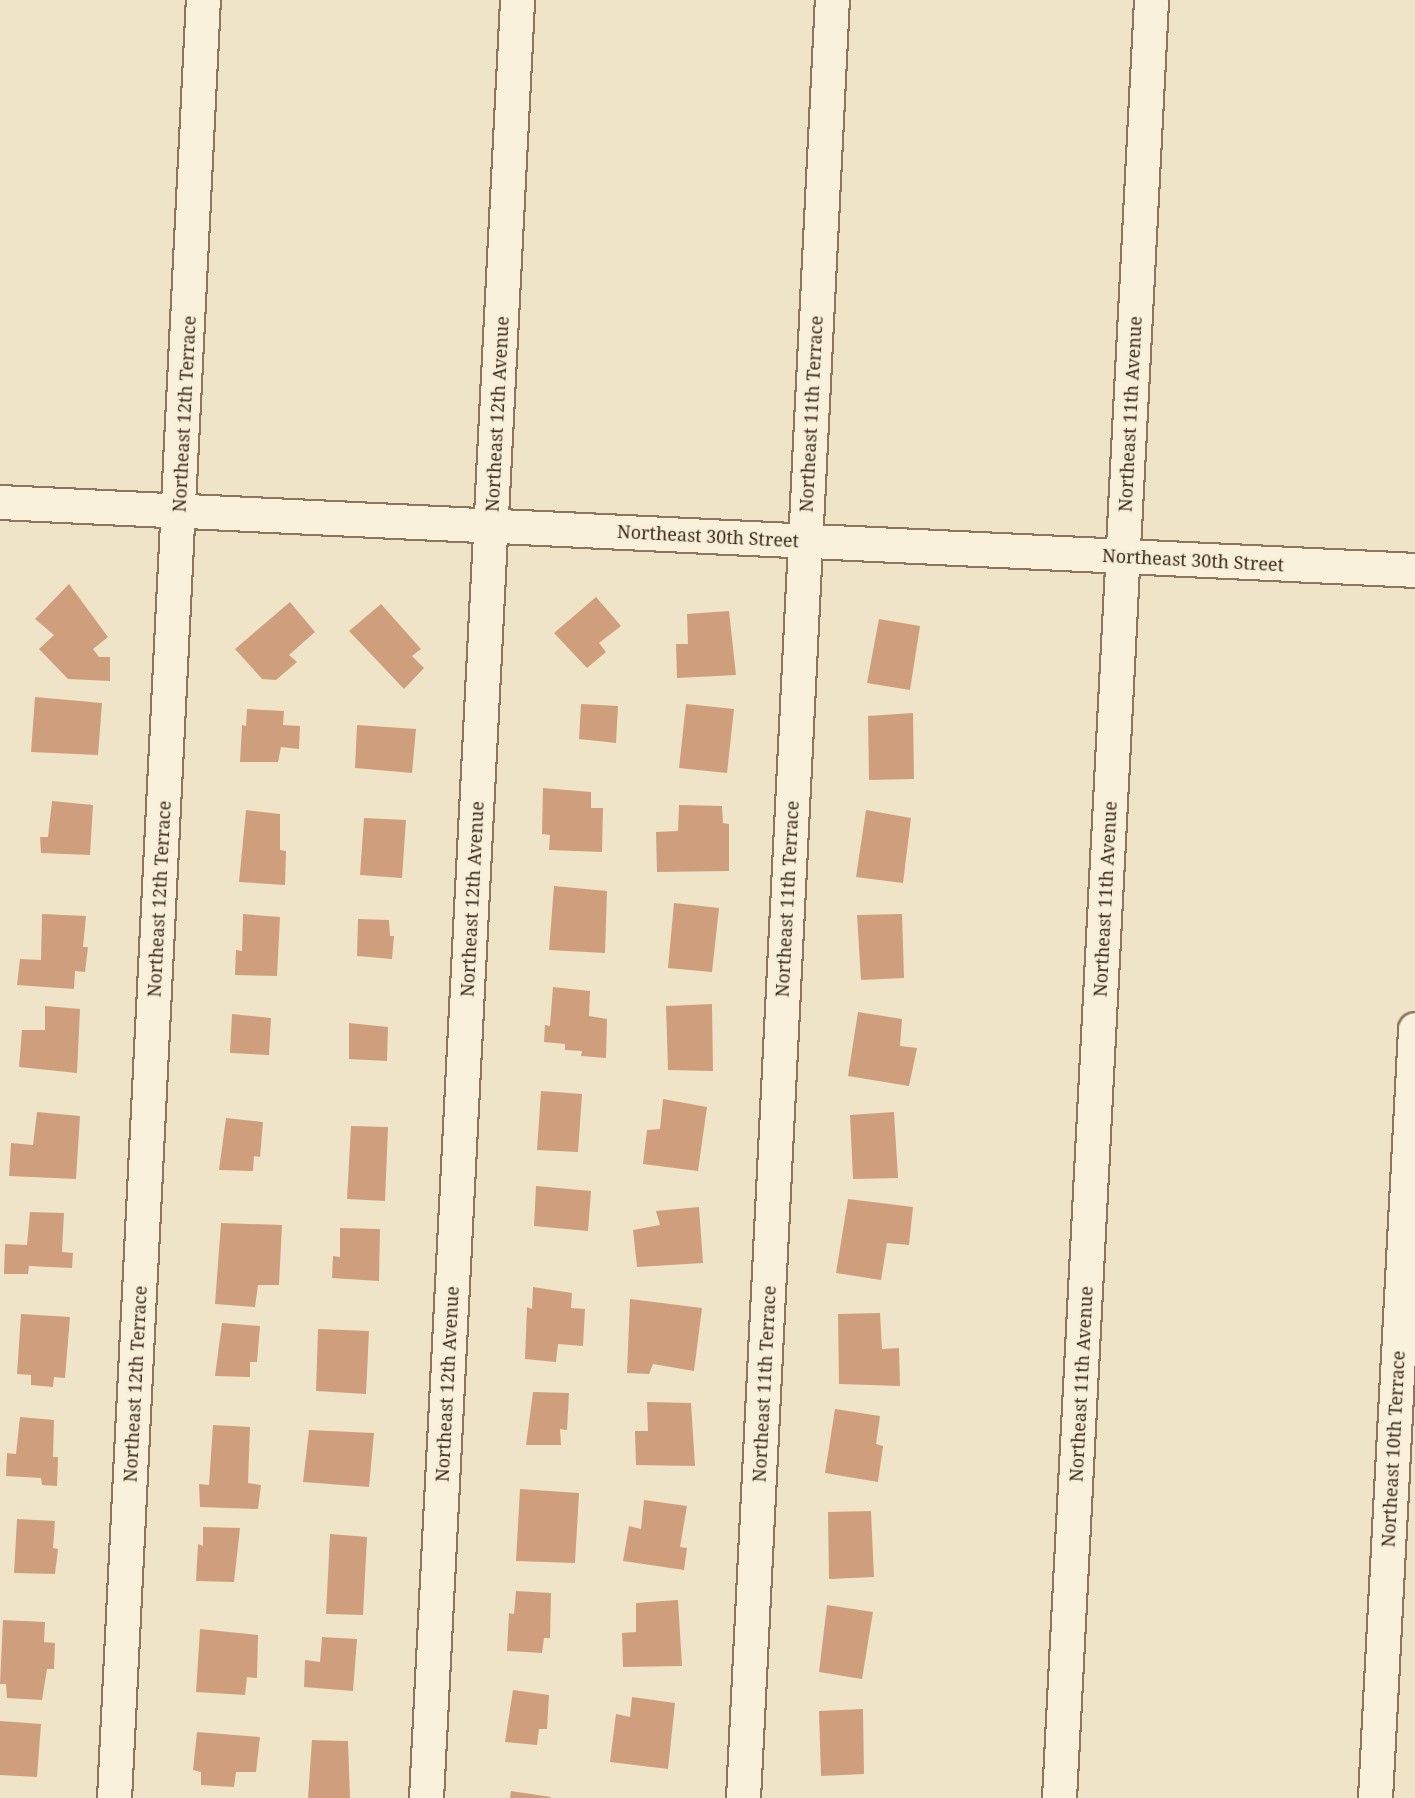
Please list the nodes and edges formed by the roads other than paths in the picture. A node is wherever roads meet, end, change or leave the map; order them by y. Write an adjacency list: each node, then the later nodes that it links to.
1 (203, 0): 6 (street, Northeast 12th Terrace)
2 (517, 0): 7 (street, Northeast 12th Avenue)
3 (832, 0): 8 (street, Northeast 11th Terrace)
4 (1151, 0): 9 (street, Northeast 11th Avenue)
5 (0, 502): 6 (street, Northeast 30th Street)
6 (179, 511): 7 (street, Northeast 30th Street); 12 (street, Northeast 12th Terrace)
7 (491, 526): 8 (street, Northeast 30th Street); 13 (street, Northeast 12th Avenue)
8 (805, 541): 9 (street, Northeast 30th Street); 14 (street, Northeast 11th Terrace)
9 (1123, 556): 10 (street, Northeast 30th Street); 15 (street, Northeast 11th Avenue)
10 (1415, 570)
11 (1415, 1029): 16 (street, Northeast 10th Terrace)
12 (114, 1798)
13 (426, 1798)
14 (743, 1798)
15 (1059, 1798)
16 (1375, 1798)

